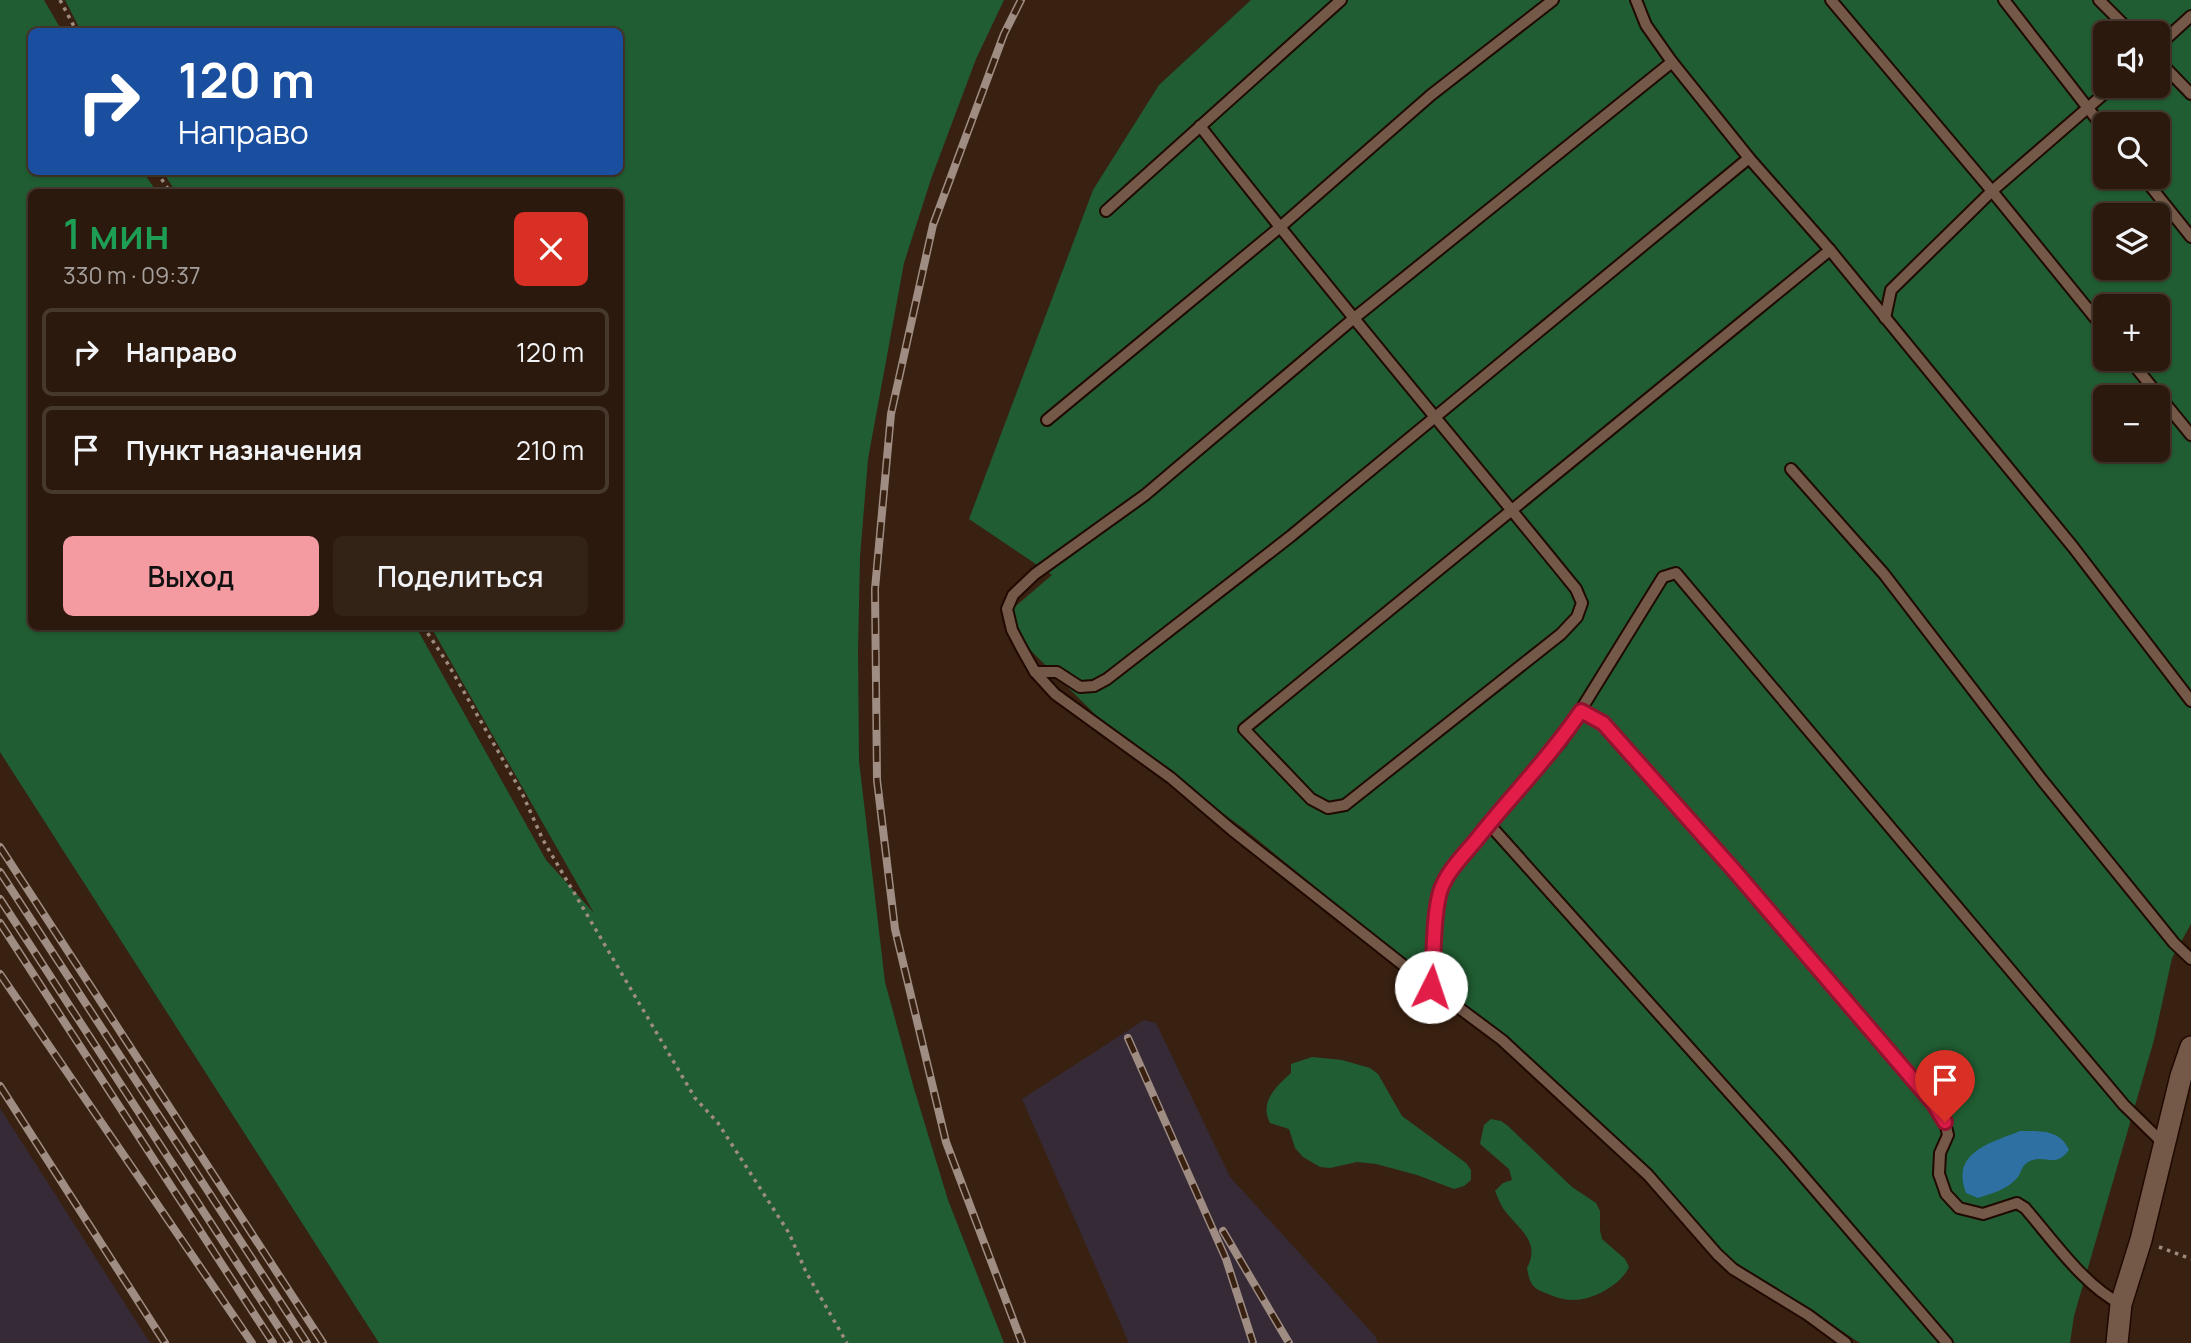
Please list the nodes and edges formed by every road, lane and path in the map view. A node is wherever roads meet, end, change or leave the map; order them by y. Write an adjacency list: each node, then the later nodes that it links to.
1 (60, 0): 10 (path)
2 (1340, 0): 18 (lane)
3 (1553, 0): 23 (lane)
4 (1636, 0): 12 (lane)
5 (1831, 0): 21 (lane)
6 (2004, 0): 16 (lane)
7 (2099, 0): 9 (lane)
8 (2191, 16): 11 (lane)
9 (2120, 21)
10 (75, 28)
11 (2170, 35)
12 (1672, 62): 19 (lane); 28 (lane)
13 (2170, 72): 14 (lane)
14 (2191, 94)
15 (2099, 98): 16 (lane)
16 (2088, 108): 17 (lane); 21 (lane)
17 (2093, 114)
18 (1200, 126): 22 (lane); 23 (lane)
19 (1749, 158): 25 (lane); 30 (lane)
20 (2153, 189): 24 (lane)
21 (1992, 191): 26 (lane); 27 (lane)
22 (1106, 211)
23 (1279, 228): 28 (lane); 31 (lane)
24 (2191, 237)
25 (1830, 250): 27 (lane); 34 (lane)
26 (2093, 315)
27 (1885, 318): 37 (lane)
28 (1353, 319): 30 (lane); 36 (lane)
29 (2139, 371): 32 (lane)
30 (1436, 419): 34 (lane); 36 (lane)
31 (1047, 420)
32 (2191, 435)
33 (1791, 469): 40 (lane)
34 (1513, 510): 34 (lane)
35 (426, 630): 47 (path)
36 (1035, 671): 41 (lane)
37 (2191, 701)
38 (1581, 711): 39 (lane); 43 (lane); 46 (lane)
39 (1489, 824): 41 (lane); 49 (lane)
40 (2191, 959)
41 (1431, 987): 48 (lane)
42 (2191, 1046): 43 (street)
43 (2164, 1144): 44 (street)
44 (2141, 1240): 45 (path); 46 (street)
45 (2191, 1259)
46 (2121, 1304): 50 (street)
47 (847, 1343)
48 (1846, 1343)
49 (1947, 1343)
50 (2117, 1343)

